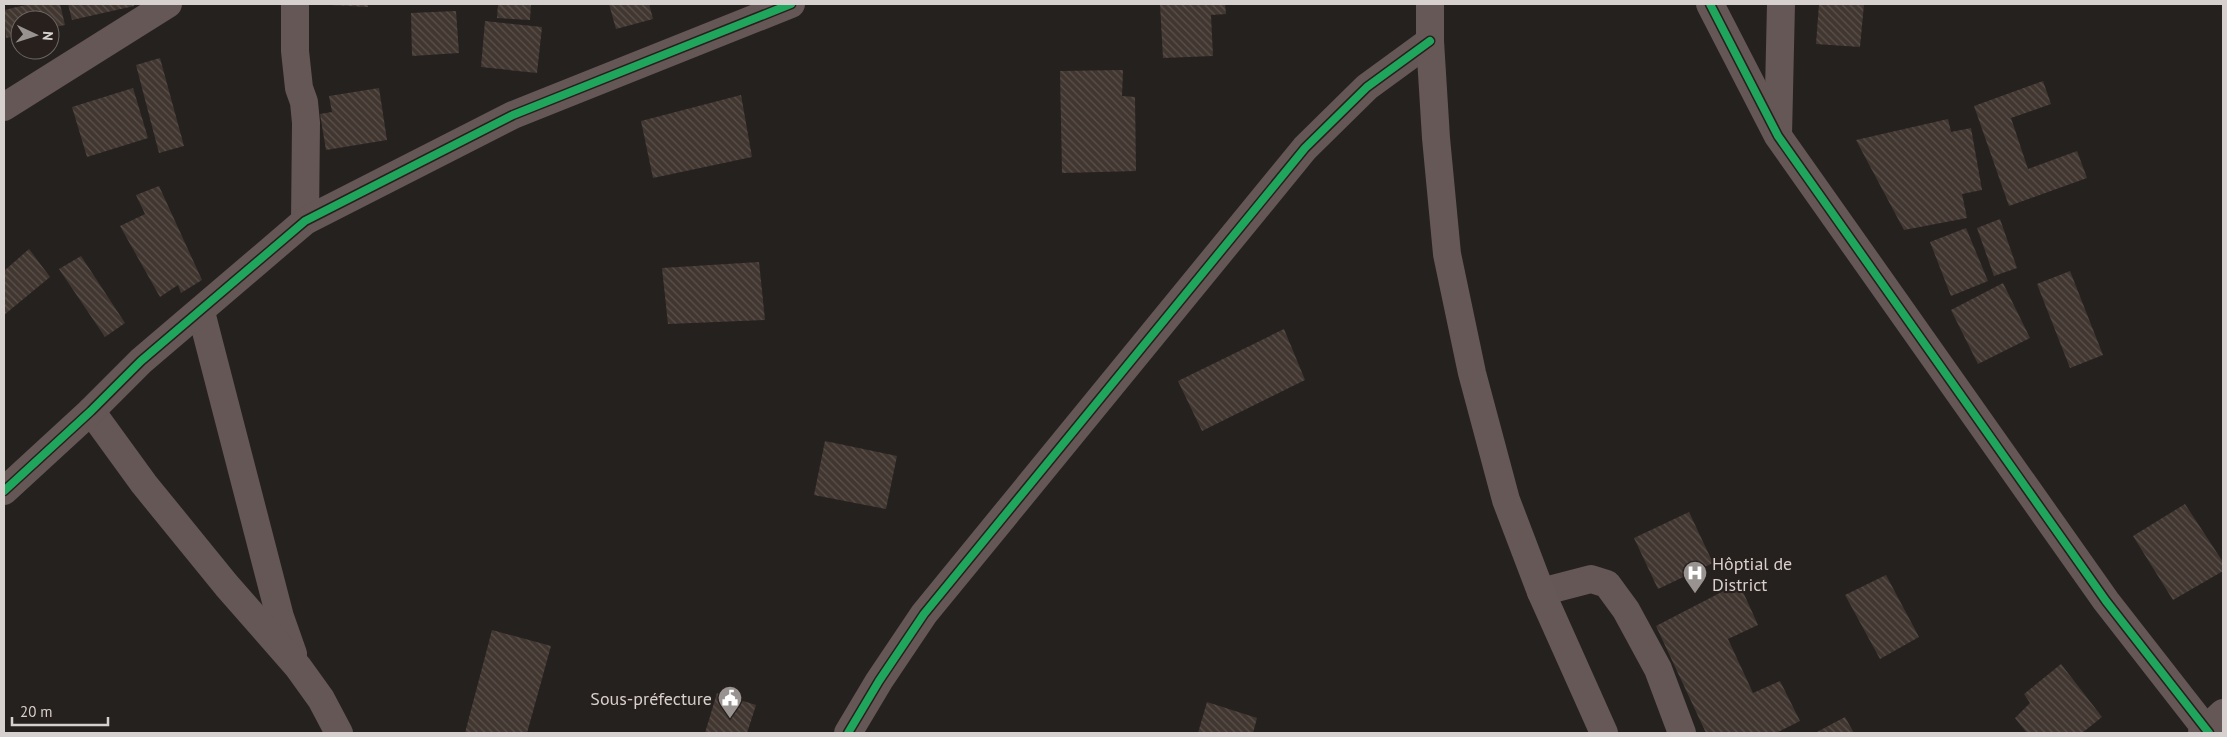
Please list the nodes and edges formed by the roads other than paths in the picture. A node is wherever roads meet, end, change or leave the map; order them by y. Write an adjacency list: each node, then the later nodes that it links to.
1 (168, 4): 8 (street)
2 (295, 4): 10 (street)
3 (792, 4): 10 (street)
4 (1430, 4): 7 (main road)
5 (1710, 4): 9 (street)
6 (1781, 4): 9 (street)
7 (1430, 41): 14 (main road); 18 (street)
8 (4, 107)
9 (1778, 136): 16 (street)
10 (305, 222): 11 (street)
11 (201, 312): 12 (street); 15 (street)
12 (91, 411): 13 (street); 15 (street)
13 (4, 490)
14 (1541, 592): 19 (main road); 20 (street)
15 (298, 667): 17 (street)
16 (2210, 727)
17 (339, 733)
18 (848, 733)
19 (1604, 733)
20 (1682, 733)

